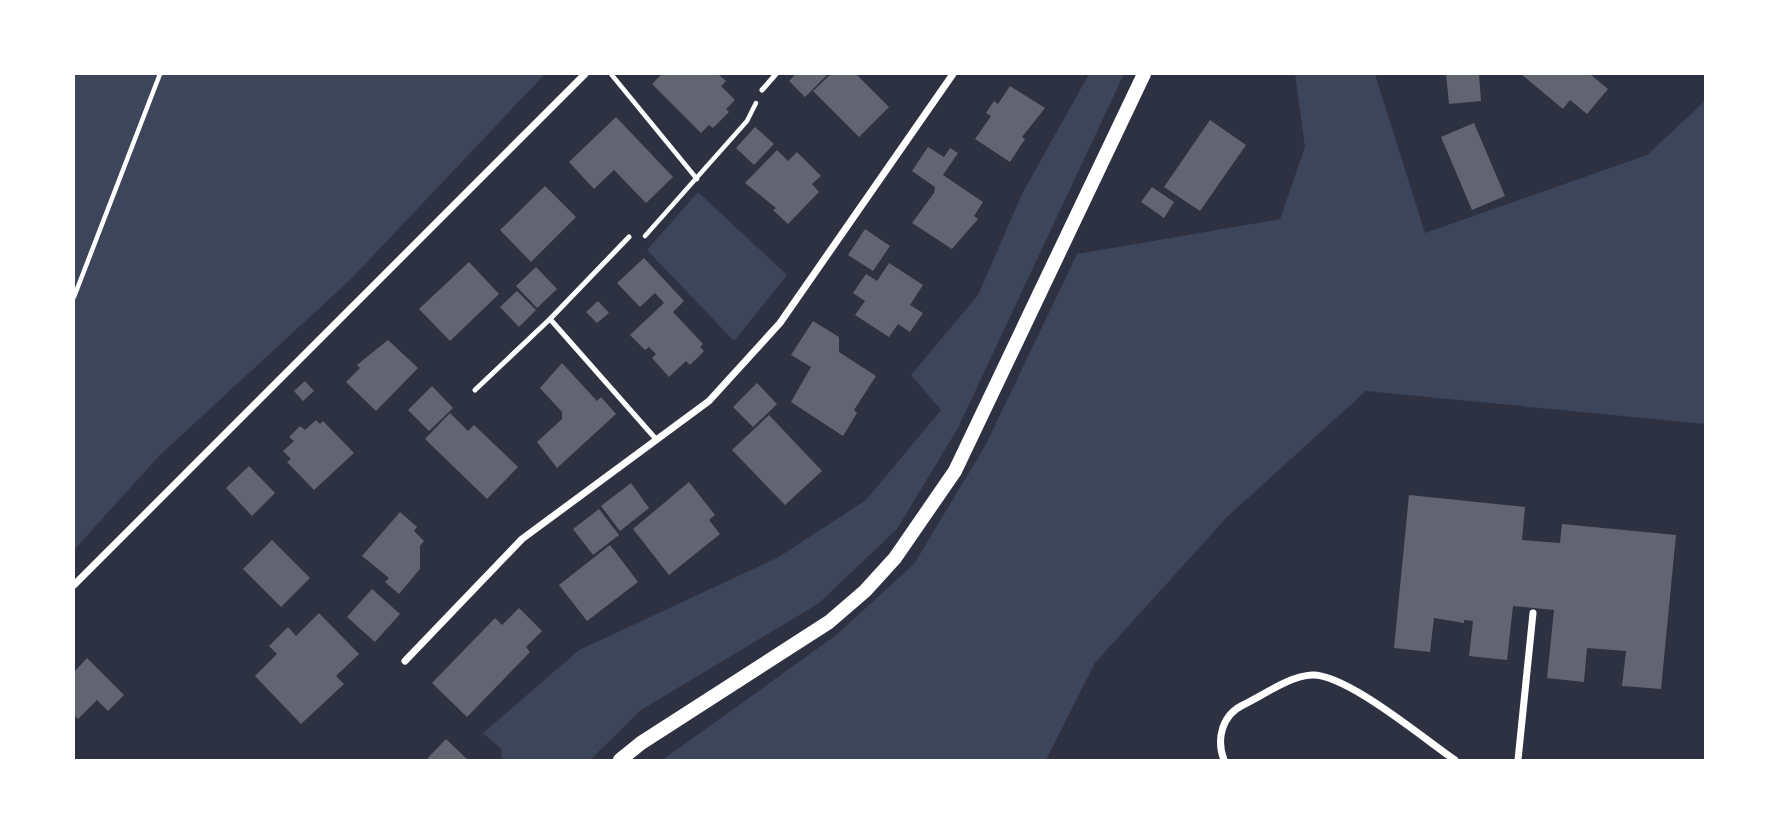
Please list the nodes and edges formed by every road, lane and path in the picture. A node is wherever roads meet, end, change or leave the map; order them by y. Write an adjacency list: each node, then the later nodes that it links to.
1 (160, 74): 10 (path)
2 (585, 74): 14 (street)
3 (611, 74): 8 (path)
4 (776, 74): 7 (lane)
5 (953, 74): 13 (street)
6 (1144, 74): 17 (main road)
7 (762, 90): 8 (path)
8 (697, 179): 9 (path)
9 (629, 237): 11 (lane)
10 (74, 297)
11 (550, 319): 12 (lane); 13 (lane)
12 (475, 390)
13 (655, 439): 16 (street)
14 (74, 585)
15 (1533, 613): 20 (street)
16 (405, 661)
17 (620, 761)
18 (1224, 761): 19 (street)
19 (1455, 761)
20 (1518, 761)

